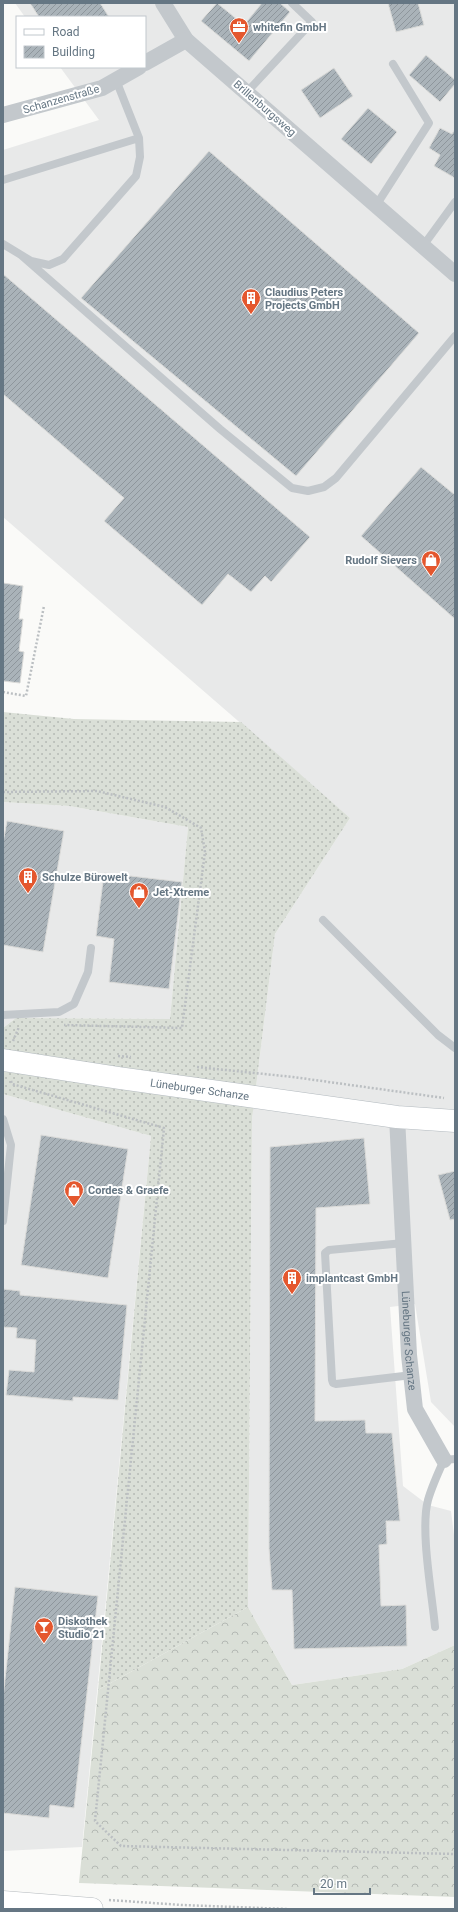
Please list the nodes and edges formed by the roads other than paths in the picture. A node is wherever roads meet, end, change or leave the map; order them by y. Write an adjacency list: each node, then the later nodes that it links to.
1 (164, 3): 3 (street, Brillenburgsweg)
2 (292, 3): 8 (lane)
3 (186, 40): 4 (street); 8 (street, Brillenburgsweg)
4 (146, 63)
5 (392, 64): 13 (lane)
6 (137, 68): 7 (street, Schanzenstraße)
7 (116, 80): 9 (street, Schanzenstraße); 10 (lane)
8 (247, 92): 13 (street, Brillenburgsweg)
9 (3, 115)
10 (139, 138): 11 (lane); 16 (lane)
11 (3, 180)
12 (455, 202): 15 (lane)
13 (377, 204): 15 (street, Brillenburgsweg)
14 (3, 244): 16 (lane)
15 (423, 246): 17 (street, Brillenburgsweg)
16 (21, 255): 18 (lane)
17 (455, 274)
18 (455, 336)
19 (323, 920): 22 (lane)
20 (92, 948): 21 (lane)
21 (3, 1015)
22 (455, 1048)
23 (3, 1060): 24 (street, Lüneburger Schanze)
24 (397, 1117): 26 (street, Lüneburger Schanze); 28 (street, Lüneburger Schanze)
25 (3, 1119): 27 (lane)
26 (455, 1120)
27 (3, 1222)
28 (404, 1243): 29 (street, Lüneburger Schanze); 29 (lane)
29 (412, 1375): 30 (street, Lüneburger Schanze)
30 (449, 1459): 31 (lane)
31 (435, 1627)
32 (3, 1902): 33 (street)
33 (98, 1904)

